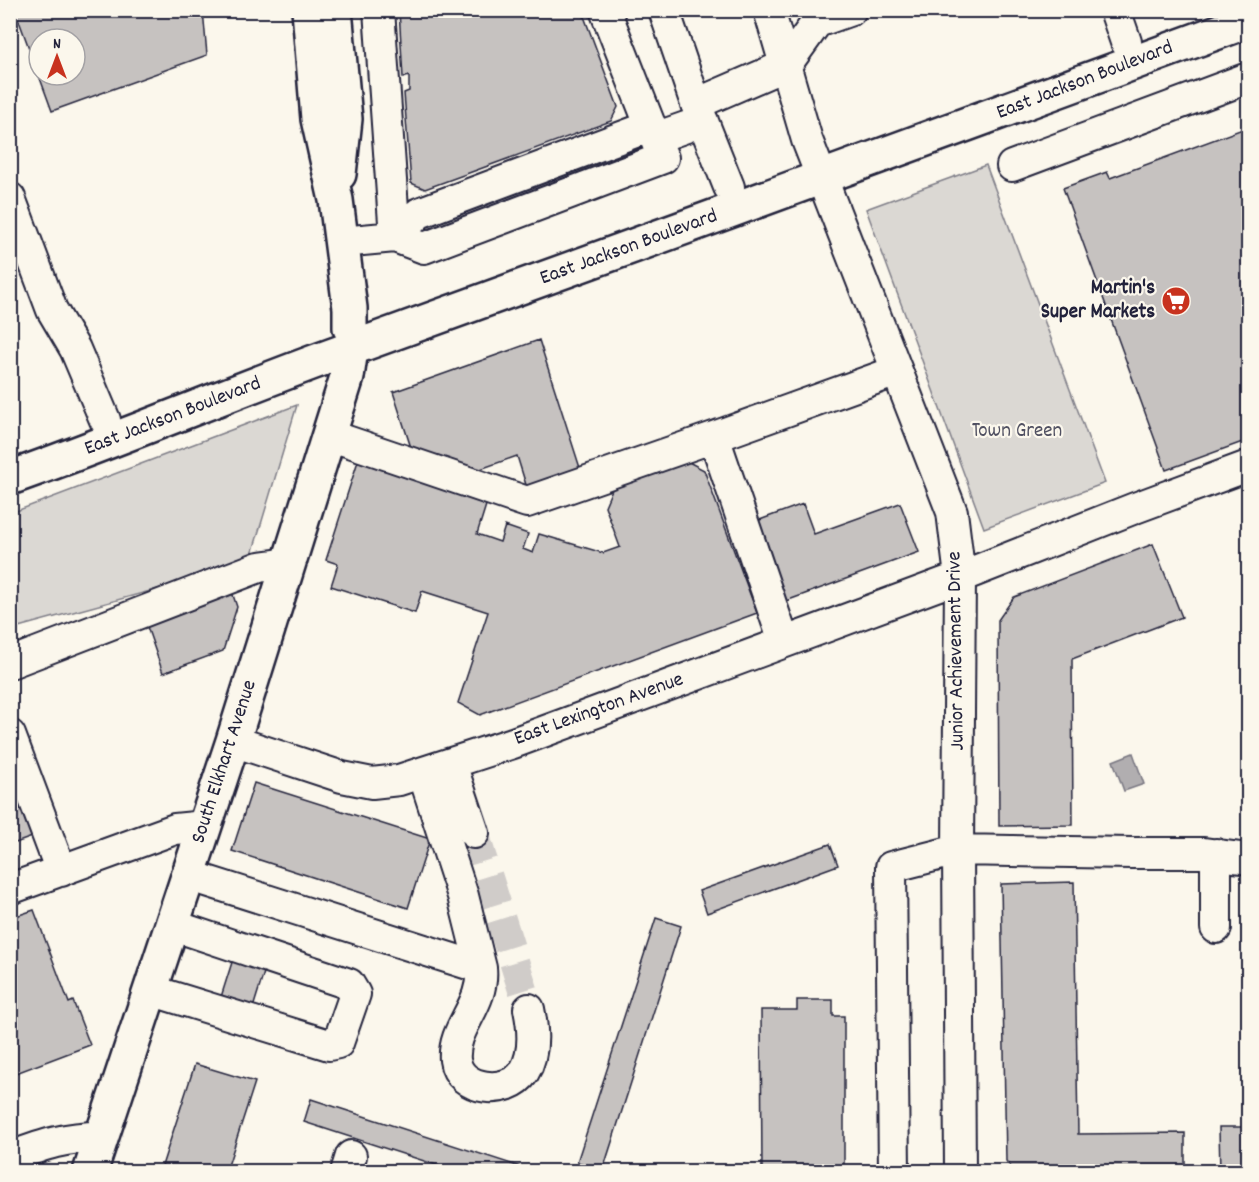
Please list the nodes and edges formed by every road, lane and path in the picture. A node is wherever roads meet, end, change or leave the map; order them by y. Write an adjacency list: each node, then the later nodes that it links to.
1 (309, 10): 20 (main road)
2 (335, 10): 20 (main road)
3 (379, 10): 21 (street)
4 (605, 10): 15 (street)
5 (664, 10): 14 (street)
6 (770, 10): 12 (street, Junior Achievement Drive)
7 (851, 10): 12 (street)
8 (1115, 10): 11 (street)
9 (1210, 10): 11 (main road, East Jackson Boulevard)
10 (1248, 21): 16 (main road, East Jackson Boulevard)
11 (1126, 42): 16 (main road, East Jackson Boulevard)
12 (786, 65): 14 (street); 16 (street, Junior Achievement Drive)
13 (1248, 78): 17 (street)
14 (700, 112): 15 (street); 18 (street)
15 (653, 132): 21 (street)
16 (818, 166): 18 (main road, East Jackson Boulevard); 23 (main road, East Jackson Boulevard); 24 (street, Junior Achievement Drive)
17 (1012, 166)
18 (729, 187): 23 (main road, East Jackson Boulevard)
19 (10, 198): 25 (street)
20 (336, 200): 22 (main road, South Elkhart Avenue)
21 (395, 237): 22 (street)
22 (341, 242): 23 (main road, South Elkhart Avenue)
23 (350, 338): 25 (main road, East Jackson Boulevard); 26 (main road, South Elkhart Avenue); 30 (main road, East Jackson Boulevard)
24 (897, 370): 27 (street); 32 (street, Junior Achievement Drive)
25 (105, 420): 28 (main road, East Jackson Boulevard)
26 (328, 435): 27 (street); 31 (main road, South Elkhart Avenue)
27 (714, 437): 33 (street)
28 (10, 455)
29 (1248, 466): 32 (street, East Lexington Avenue)
30 (10, 478)
31 (289, 563): 34 (street); 36 (main road, South Elkhart Avenue)
32 (960, 577): 33 (street, East Lexington Avenue); 40 (street, Junior Achievement Drive)
33 (784, 642): 37 (street, East Lexington Avenue)
34 (10, 663)
35 (10, 735): 43 (street)
36 (233, 741): 37 (street, East Lexington Avenue); 38 (main road, South Elkhart Avenue)
37 (437, 768): 39 (street); 48 (street)
38 (205, 826): 43 (street); 44 (main road, South Elkhart Avenue)
39 (474, 833)
40 (958, 850): 41 (street); 54 (street); 55 (street, Junior Achievement Drive)
41 (1216, 854): 42 (street); 47 (street)
42 (1248, 859)
43 (61, 871): 45 (street)
44 (188, 875): 46 (main road, South Elkhart Avenue); 48 (street)
45 (10, 889)
46 (172, 925): 49 (main road, South Elkhart Avenue); 49 (street)
47 (1216, 928)
48 (481, 968): 50 (street)
49 (150, 990): 51 (main road, South Elkhart Avenue)
50 (529, 1009)
51 (100, 1137): 52 (street); 53 (main road, South Elkhart Avenue)
52 (10, 1157)
53 (90, 1172)
54 (894, 1172)
55 (960, 1172)

